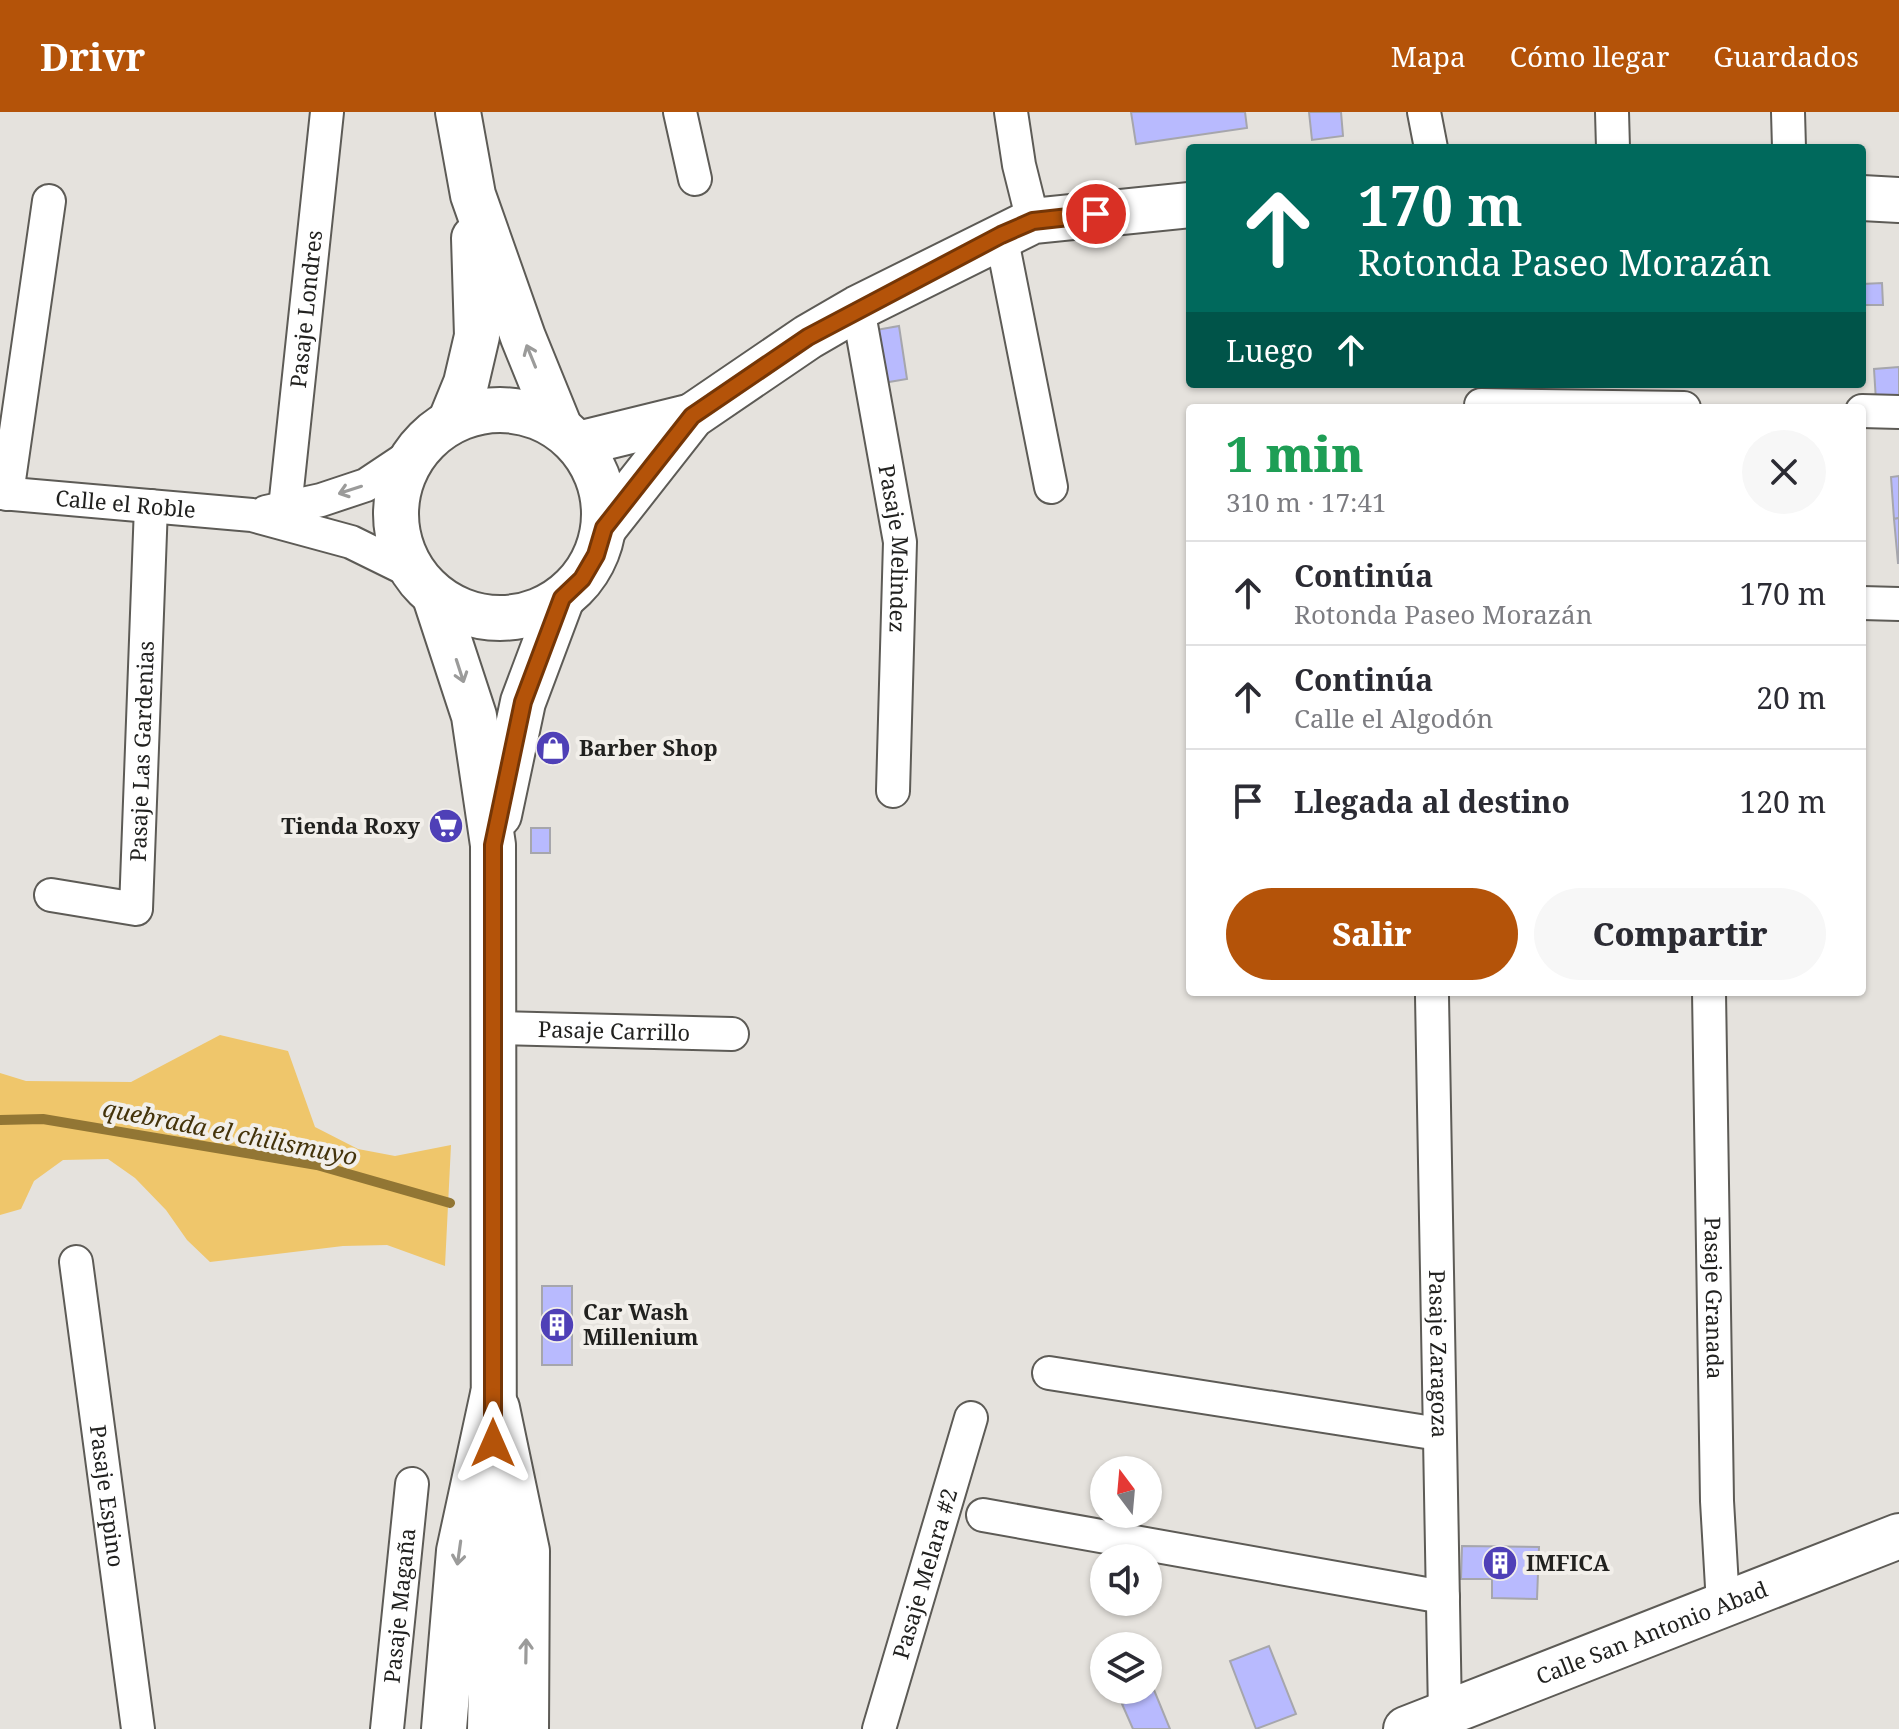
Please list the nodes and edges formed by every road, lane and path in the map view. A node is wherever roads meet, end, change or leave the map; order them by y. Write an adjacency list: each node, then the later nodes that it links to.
1 (327, 112): 28 (street, Pasaje Londres)
2 (458, 112): 12 (main road)
3 (680, 112): 11 (street)
4 (1011, 112): 17 (street)
5 (1424, 112): 8 (street)
6 (1612, 112): 9 (street)
7 (1788, 112): 10 (street)
8 (1430, 144)
9 (1613, 144)
10 (1789, 144)
11 (695, 179)
12 (473, 195): 22 (main road); 23 (main road, one-way to 12)
13 (1866, 198): 14 (main road)
14 (1899, 200)
15 (49, 201): 26 (street)
16 (1186, 206): 17 (main road)
17 (1017, 228): 18 (main road); 25 (street)
18 (858, 308): 21 (main road); 35 (street, Pasaje Melindez)
19 (1866, 411): 20 (street)
20 (1899, 412)
21 (692, 416): 23 (main road); 30 (main road)
22 (450, 422): 23 (main road); 24 (main road)
23 (569, 436): 30 (main road)
24 (417, 451): 28 (street, Calle el Roble, one-way to 28); 31 (main road)
25 (1051, 487)
26 (3, 494): 27 (street, Calle el Roble)
27 (151, 506): 29 (street, Calle el Roble); 37 (street, Pasaje Las Gardenias)
28 (285, 508): 29 (street, Calle el Roble)
29 (252, 515): 31 (street, Calle el Roble)
30 (604, 528): 32 (main road)
31 (424, 584): 32 (main road); 36 (main road, one-way to 36)
32 (562, 598): 36 (main road)
33 (1866, 603): 34 (street)
34 (1899, 604)
35 (893, 791)
36 (493, 845): 40 (main road)
37 (51, 895)
38 (1432, 996): 46 (street, Pasaje Zaragoza)
39 (1709, 996): 51 (street, Pasaje Granada)
40 (494, 1028): 41 (street, Pasaje Carrillo); 44 (main road)
41 (732, 1034)
42 (76, 1262): 53 (street, Pasaje Espino)
43 (1049, 1373): 46 (street)
44 (493, 1394): 55 (main road, one-way to 55); 56 (main road); 57 (main road, one-way to 44)
45 (971, 1418): 58 (street, Pasaje Melara #2)
46 (1439, 1434): 50 (street, Pasaje Zaragoza)
47 (412, 1484): 54 (street, Pasaje Magaña)
48 (983, 1515): 50 (street)
49 (1899, 1536): 51 (main road, Calle San Antonio Abad)
50 (1443, 1597): 52 (street, Pasaje Zaragoza)
51 (1723, 1604): 52 (main road, Calle San Antonio Abad)
52 (1425, 1722)
53 (138, 1729)
54 (387, 1729)
55 (444, 1729)
56 (490, 1729)
57 (526, 1729)
58 (879, 1729)

